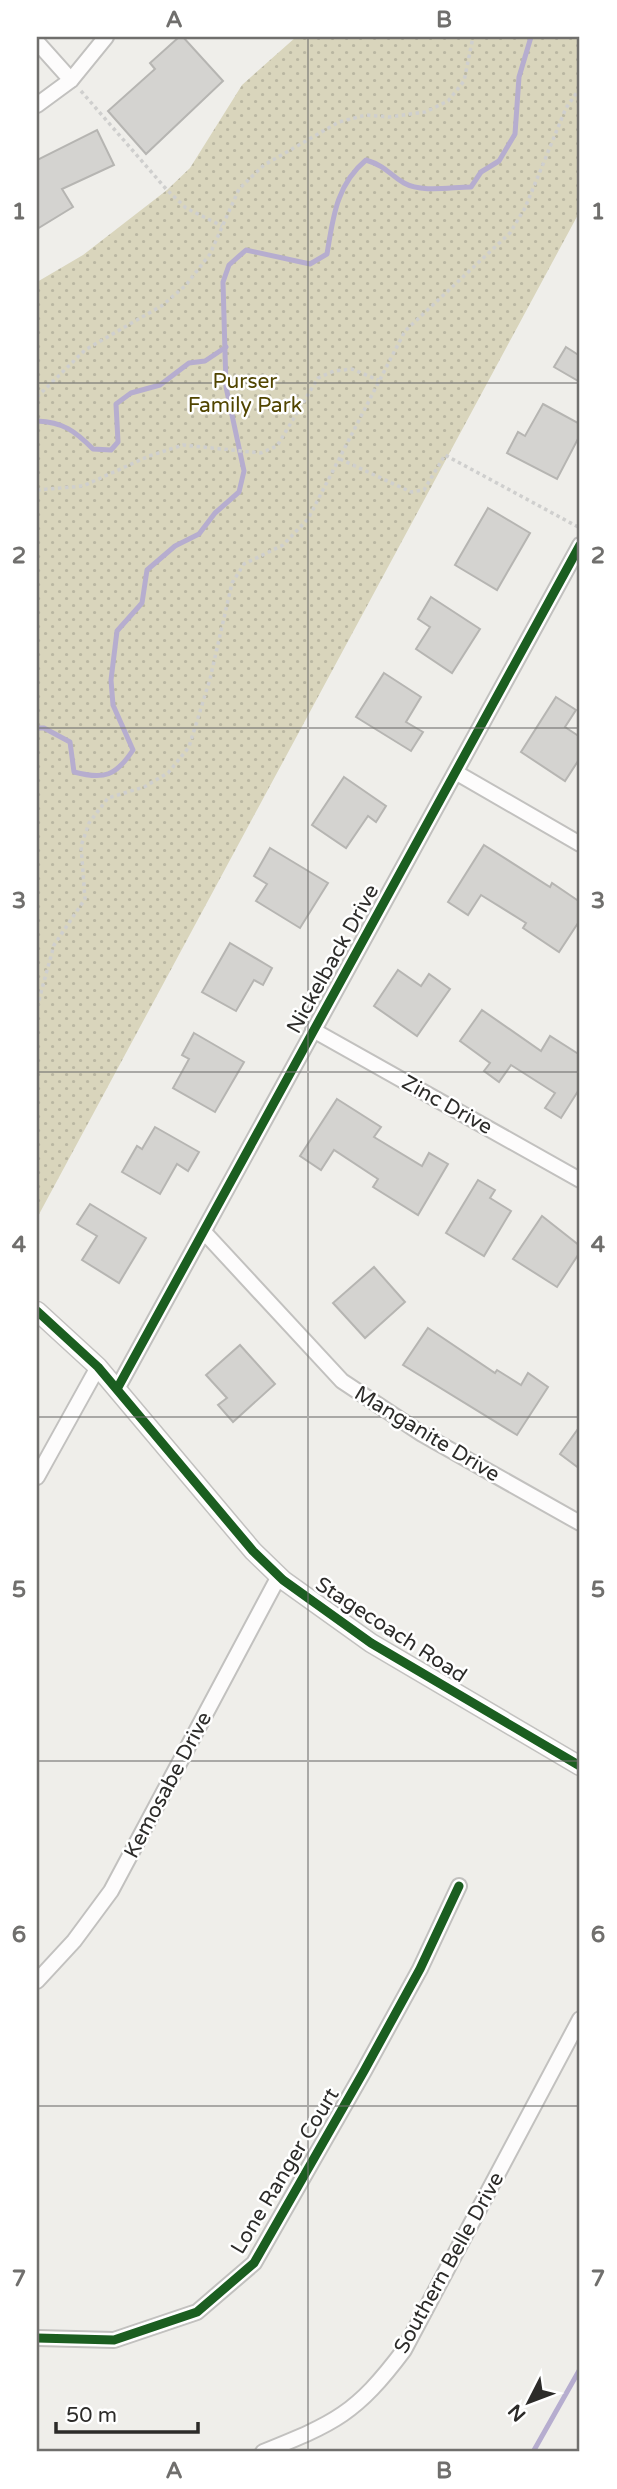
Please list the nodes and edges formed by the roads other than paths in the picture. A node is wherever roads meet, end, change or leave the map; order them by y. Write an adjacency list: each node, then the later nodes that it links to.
1 (106, 37): 3 (street)
2 (37, 42): 3 (street)
3 (71, 80): 4 (street)
4 (37, 104)
5 (580, 545): 6 (street, Nickelback Drive)
6 (457, 773): 7 (street); 8 (street, Nickelback Drive)
7 (580, 844)
8 (313, 1030): 9 (street, Zinc Drive); 10 (street, Nickelback Drive)
9 (580, 1180)
10 (204, 1233): 13 (street, Nickelback Drive); 15 (street, Manganite Drive)
11 (37, 1311): 12 (street, Stagecoach Road)
12 (98, 1367): 13 (street, Stagecoach Road); 14 (street)
13 (117, 1389): 16 (street, Stagecoach Road)
14 (37, 1477)
15 (580, 1523)
16 (279, 1576): 17 (street, Stagecoach Road); 19 (street, Kemosabe Drive)
17 (580, 1766)
18 (459, 1886): 21 (street, Lone Ranger Court)
19 (37, 1981)
20 (580, 2019): 22 (street, Southern Belle Drive)
21 (37, 2338)
22 (263, 2452)

